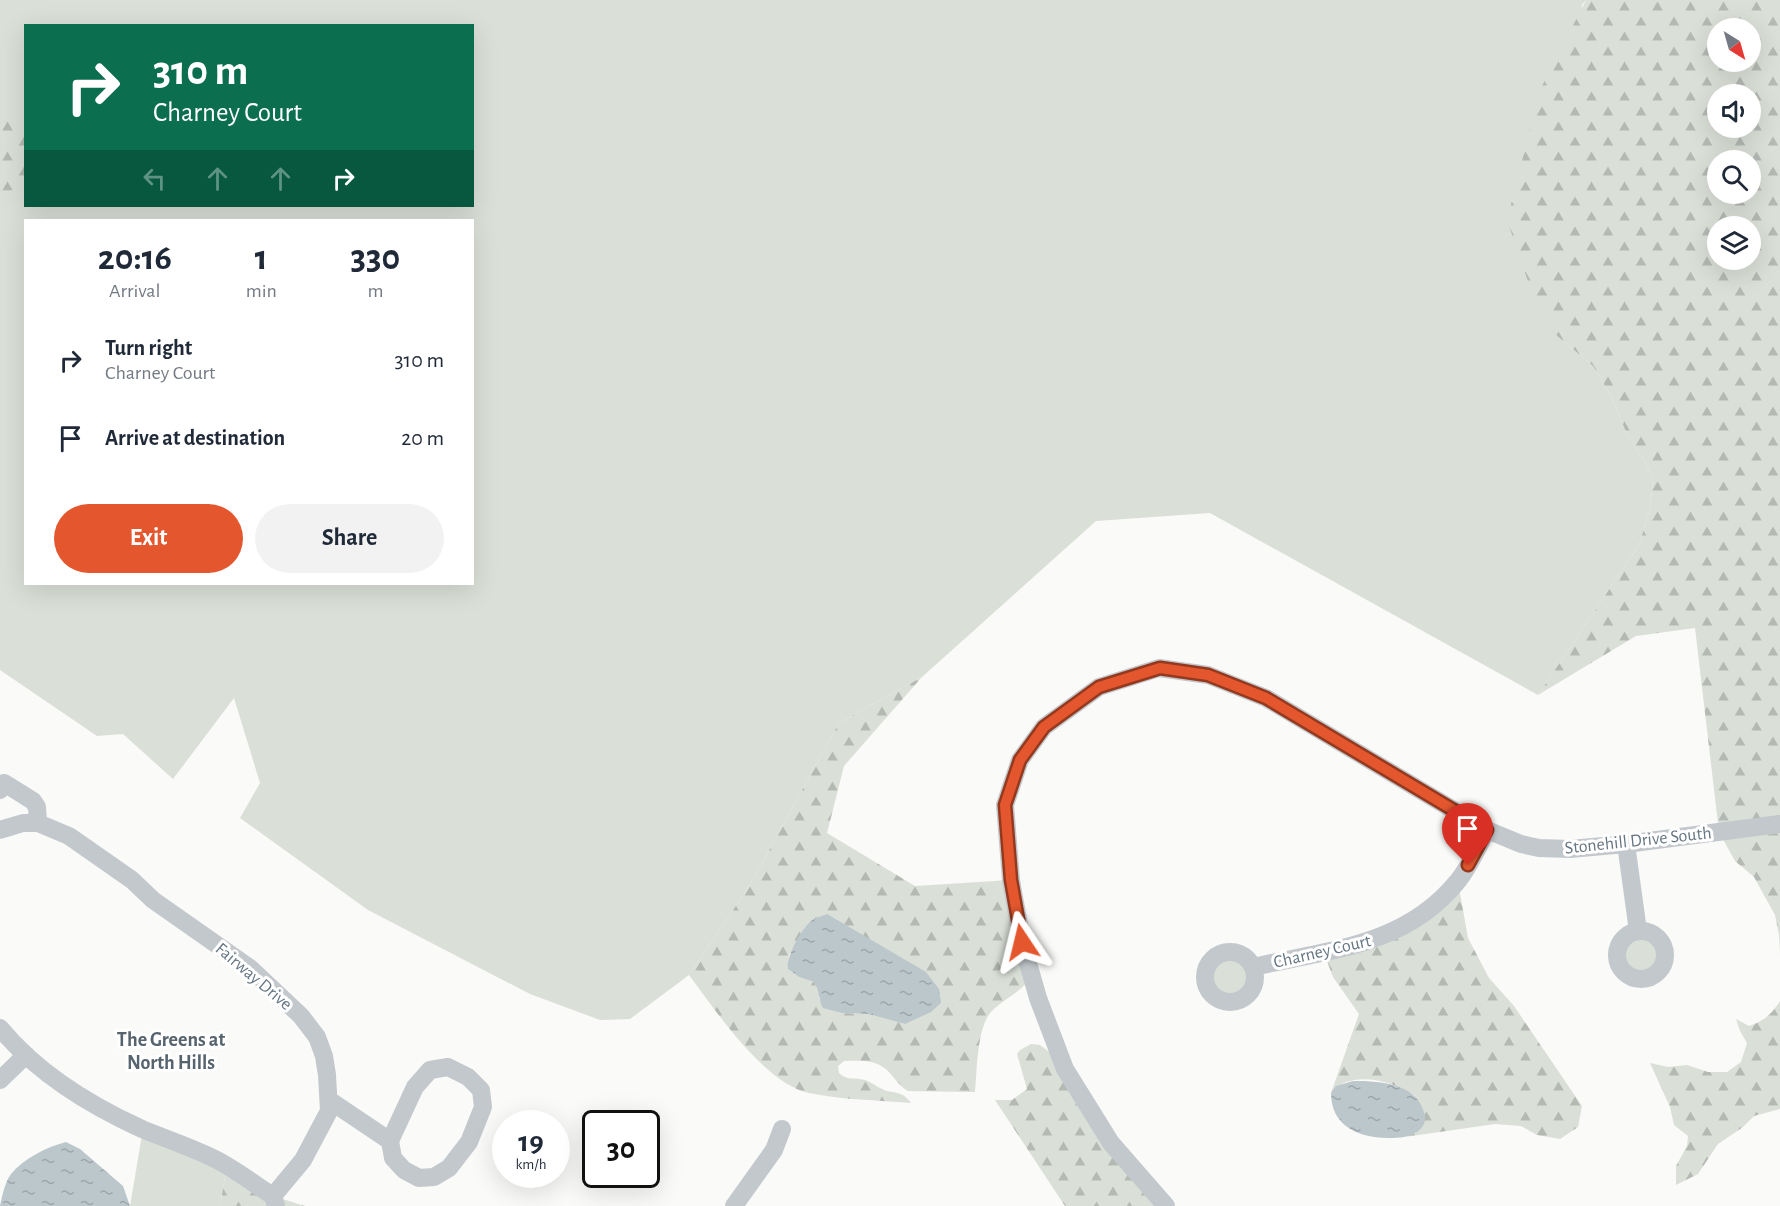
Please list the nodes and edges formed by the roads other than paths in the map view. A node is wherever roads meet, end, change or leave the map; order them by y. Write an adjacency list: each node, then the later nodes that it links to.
1 (0, 790): 2 (street)
2 (38, 822): 4 (street); 12 (street, Fairway Drive)
3 (1780, 824): 6 (street, Stonehill Drive South)
4 (0, 830)
5 (1487, 830): 6 (street, Stonehill Drive South); 8 (street, Charney Court); 17 (street, Stonehill Drive South)
6 (1626, 844): 7 (street)
7 (1638, 931)
8 (1253, 967)
9 (0, 1028): 10 (street, Fairway Drive)
10 (26, 1055): 11 (street); 15 (street, Fairway Drive)
11 (0, 1080)
12 (329, 1100): 14 (street); 15 (street, Fairway Drive)
13 (782, 1129): 16 (street)
14 (390, 1141): 14 (street)
15 (275, 1201)
16 (734, 1206)
17 (1166, 1206)

